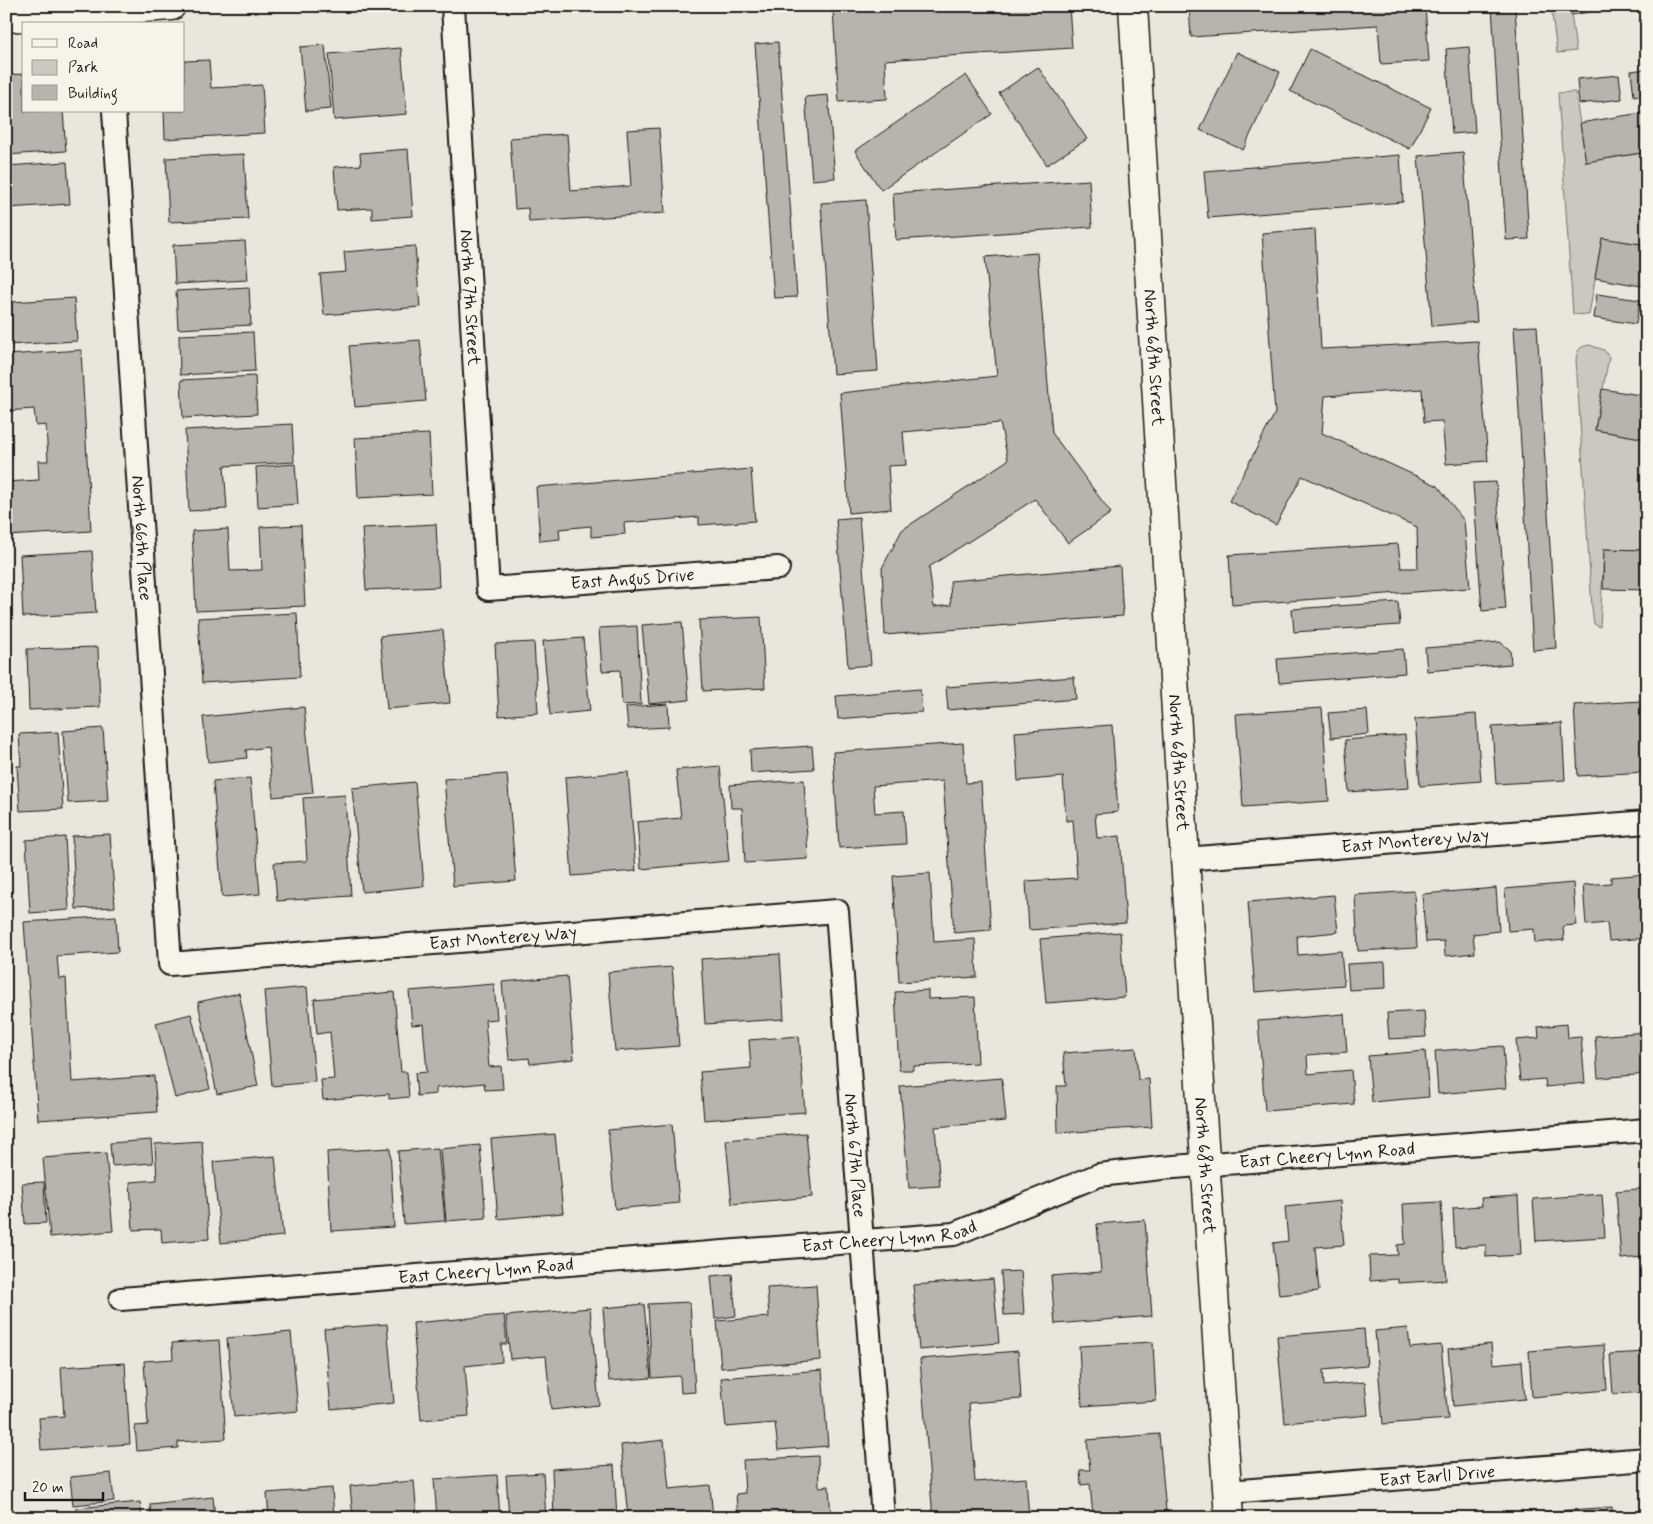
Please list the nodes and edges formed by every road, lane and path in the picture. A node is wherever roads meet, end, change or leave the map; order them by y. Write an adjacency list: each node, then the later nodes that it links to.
1 (171, 6): 5 (main road)
2 (453, 6): 8 (street, North 67th Street)
3 (1133, 6): 10 (main road, North 68th Street)
4 (6, 18): 5 (main road)
5 (108, 18)
6 (114, 112): 12 (street, North 66th Place)
7 (778, 568): 8 (street, East Angus Drive)
8 (488, 589)
9 (1647, 822): 10 (street, East Monterey Way)
10 (1185, 859): 14 (main road, North 68th Street)
11 (837, 911): 12 (street, East Monterey Way); 15 (street, North 67th Place)
12 (170, 964)
13 (1647, 1130): 14 (street, East Cheery Lynn Road)
14 (1206, 1165): 15 (street, East Cheery Lynn Road); 18 (main road, North 68th Street)
15 (863, 1242): 16 (street, East Cheery Lynn Road); 19 (street, North 67th Place)
16 (121, 1299)
17 (1647, 1459): 18 (street, East Earll Drive)
18 (1228, 1505)
19 (882, 1518)

